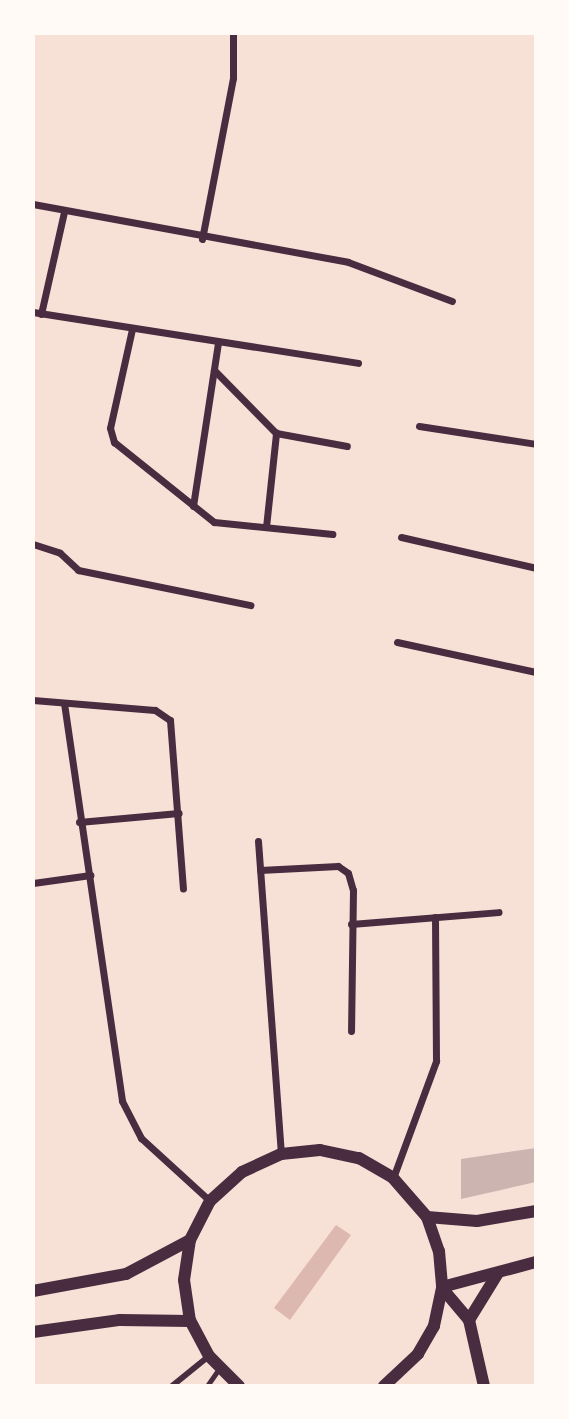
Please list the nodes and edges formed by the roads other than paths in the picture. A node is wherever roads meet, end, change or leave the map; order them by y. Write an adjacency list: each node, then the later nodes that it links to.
1 (233, 33): 4 (street)
2 (33, 204): 3 (street)
3 (64, 212): 4 (street); 6 (street)
4 (202, 239): 5 (street)
5 (452, 301)
6 (37, 313): 7 (street)
7 (132, 329): 8 (street); 15 (street)
8 (218, 342): 9 (street); 10 (street)
9 (358, 363)
10 (214, 370): 12 (street); 15 (street)
11 (419, 426): 13 (street)
12 (276, 433): 14 (street); 16 (street)
13 (536, 444)
14 (347, 446)
15 (193, 506): 16 (street)
16 (266, 527): 17 (street)
17 (331, 534)
18 (401, 537): 20 (street)
19 (33, 544): 21 (street)
20 (536, 568)
21 (250, 605)
22 (397, 642): 23 (street)
23 (536, 672)
24 (33, 700): 25 (street)
25 (64, 702): 26 (street); 27 (street)
26 (179, 813): 27 (street); 32 (street)
27 (79, 822): 30 (street)
28 (258, 841): 29 (street)
29 (260, 870): 35 (street); 37 (street)
30 (90, 875): 31 (street); 39 (street)
31 (33, 883)
32 (183, 889)
33 (499, 912): 34 (street)
34 (435, 917): 35 (street); 38 (street)
35 (351, 924): 36 (street)
36 (351, 1031)
37 (281, 1154): 38 (street); 39 (street)
38 (393, 1178): 41 (street)
39 (210, 1201): 42 (street)
40 (536, 1211): 41 (street)
41 (426, 1217): 45 (street)
42 (190, 1240): 46 (street); 48 (street)
43 (536, 1262): 44 (street)
44 (501, 1270): 45 (street); 47 (street)
45 (442, 1287): 47 (street); 55 (street)
46 (33, 1291)
47 (469, 1320): 56 (street)
48 (190, 1321): 49 (street); 50 (street)
49 (33, 1332)
50 (208, 1356): 51 (street); 52 (street)
51 (219, 1369): 53 (lane); 54 (street)
52 (172, 1386)
53 (207, 1386)
54 (239, 1386)
55 (384, 1386)
56 (484, 1386)

